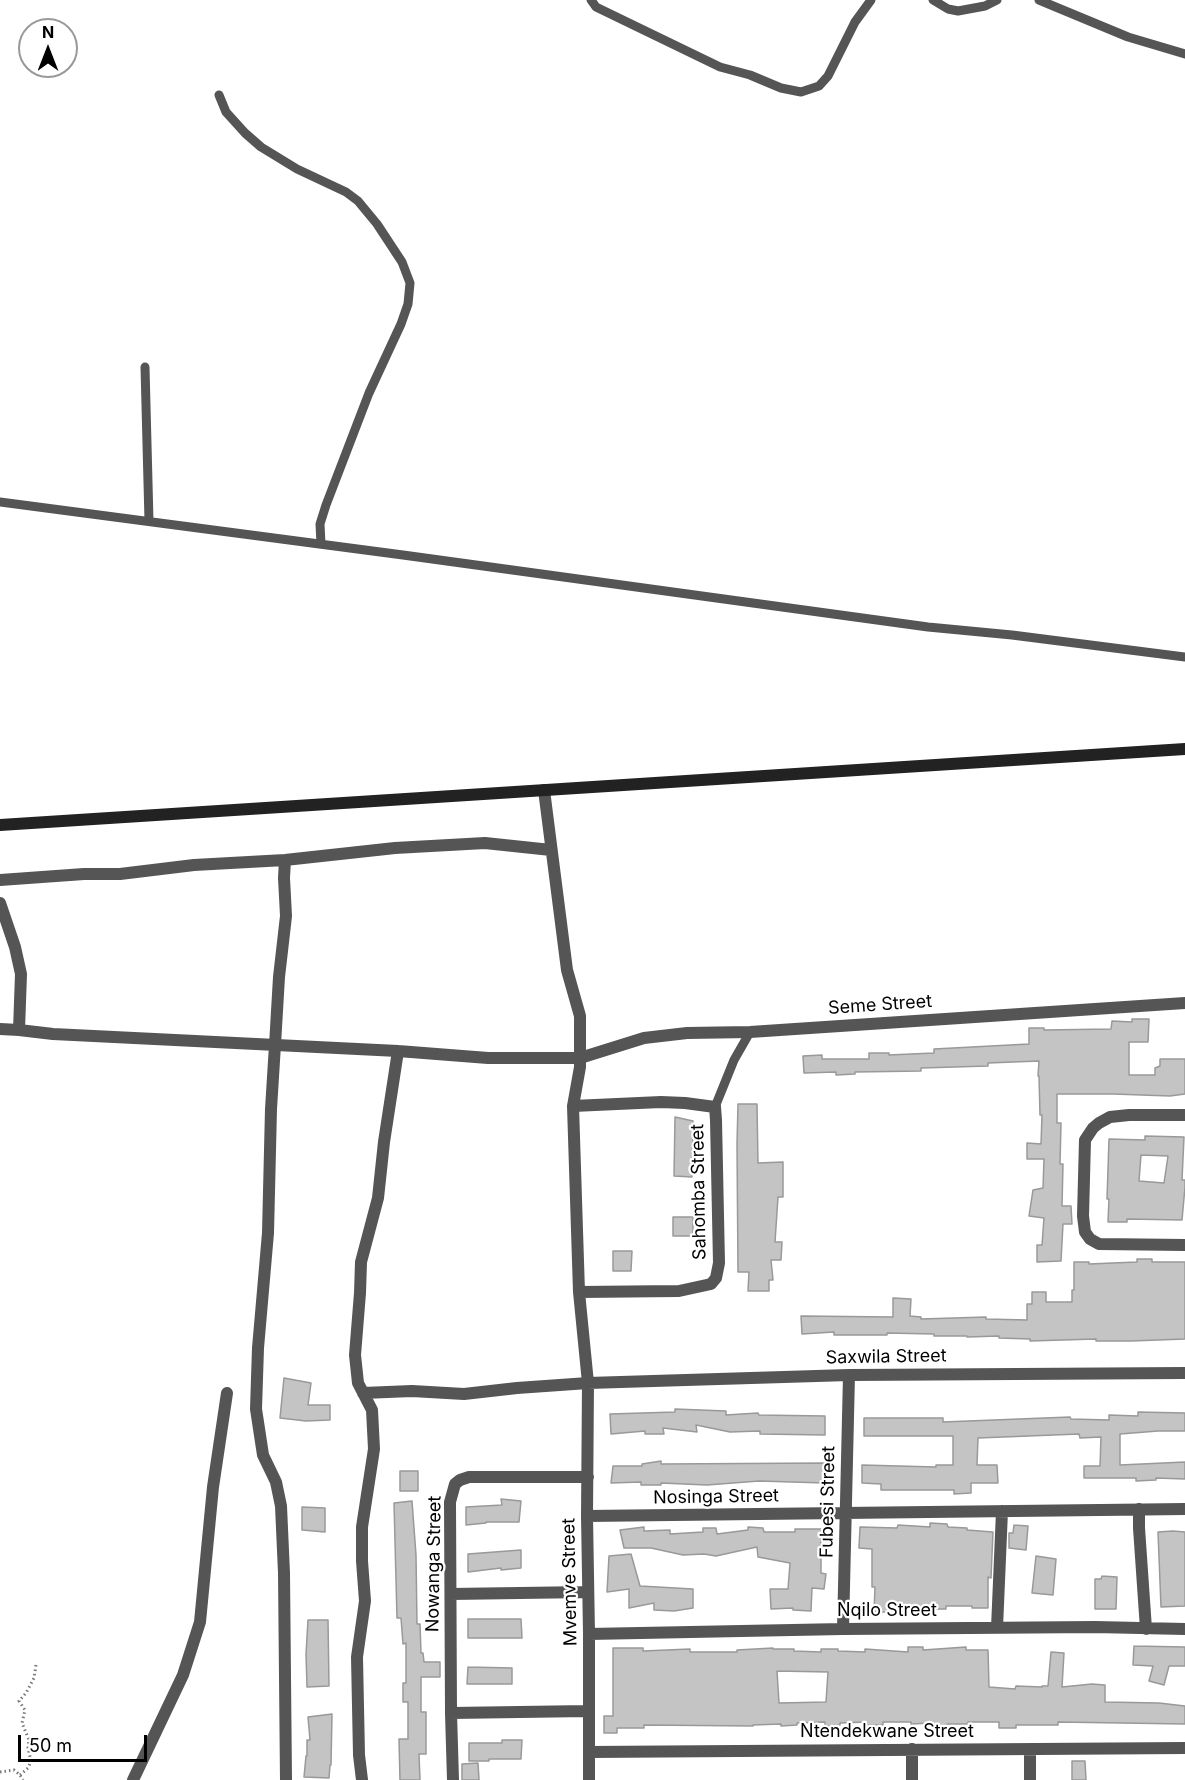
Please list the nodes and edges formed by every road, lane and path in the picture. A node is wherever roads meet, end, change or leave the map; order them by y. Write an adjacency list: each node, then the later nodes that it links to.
1 (591, 0): 2 (lane)
2 (871, 0)
3 (933, 0): 4 (lane)
4 (997, 0)
5 (1039, 0): 6 (lane)
6 (1185, 54)
7 (219, 95): 11 (lane)
8 (145, 367): 10 (lane)
9 (0, 502): 10 (lane)
10 (149, 521): 11 (lane)
11 (321, 544): 12 (lane)
12 (1185, 657)
13 (1185, 749): 14 (main road)
14 (544, 790): 15 (main road); 16 (street)
15 (0, 825)
16 (551, 850): 17 (street); 26 (street)
17 (285, 860): 18 (street); 24 (street)
18 (0, 880)
19 (0, 903): 22 (street)
20 (1185, 1003): 23 (street, Seme Street)
21 (0, 1029): 22 (street, Seme Street)
22 (19, 1030): 24 (street, Seme Street)
23 (750, 1032): 26 (street, Seme Street); 28 (lane)
24 (275, 1045): 25 (street, Seme Street); 61 (street)
25 (398, 1051): 26 (street, Seme Street); 36 (street)
26 (580, 1058): 27 (street)
27 (573, 1106): 28 (street, Sahomba Street); 31 (street)
28 (715, 1107): 31 (street, Sahomba Street)
29 (1185, 1115): 30 (street)
30 (1185, 1245)
31 (579, 1292): 34 (street)
32 (1185, 1373): 33 (street, Saxwila Street)
33 (849, 1375): 34 (street, Saxwila Street); 41 (street, Fubesi Street)
34 (588, 1383): 36 (street, Saxwila Street); 37 (street, Mvemve Street)
35 (227, 1393): 60 (street)
36 (363, 1393): 62 (street)
37 (588, 1477): 42 (street, Mvemve Street); 44 (street, Nowanga Street)
38 (1139, 1509): 39 (street, Nosinga Street); 40 (street, Nosinga Street); 47 (street)
39 (1185, 1509)
40 (1002, 1511): 41 (street, Nosinga Street); 45 (street)
41 (846, 1513): 42 (street, Nosinga Street); 46 (street, Fubesi Street)
42 (587, 1516): 43 (street, Mvemve Street)
43 (588, 1592): 44 (street); 49 (street, Mvemve Street)
44 (451, 1594): 52 (street, Nowanga Street)
45 (997, 1628): 46 (street, Nqilo Street); 47 (street, Nqilo Street)
46 (843, 1629): 49 (street, Nqilo Street)
47 (1146, 1629): 48 (street, Nqilo Street)
48 (1185, 1629)
49 (589, 1634): 51 (street, Mvemve Street)
50 (36, 1665): 58 (path)
51 (588, 1711): 52 (street); 56 (street, Mvemve Street)
52 (451, 1713): 63 (street, Nowanga Street)
53 (1185, 1748): 55 (street, Ntendekwane Street)
54 (912, 1749): 55 (street, Ntendekwane Street); 56 (street, Ntendekwane Street); 65 (street)
55 (1030, 1750): 66 (street)
56 (589, 1752): 64 (street, Mvemve Street)
57 (0, 1772): 58 (path)
58 (20, 1775): 59 (path)
59 (22, 1780)
60 (133, 1780)
61 (286, 1780)
62 (362, 1780)
63 (453, 1780)
64 (589, 1780)
65 (912, 1780)
66 (1030, 1780)

